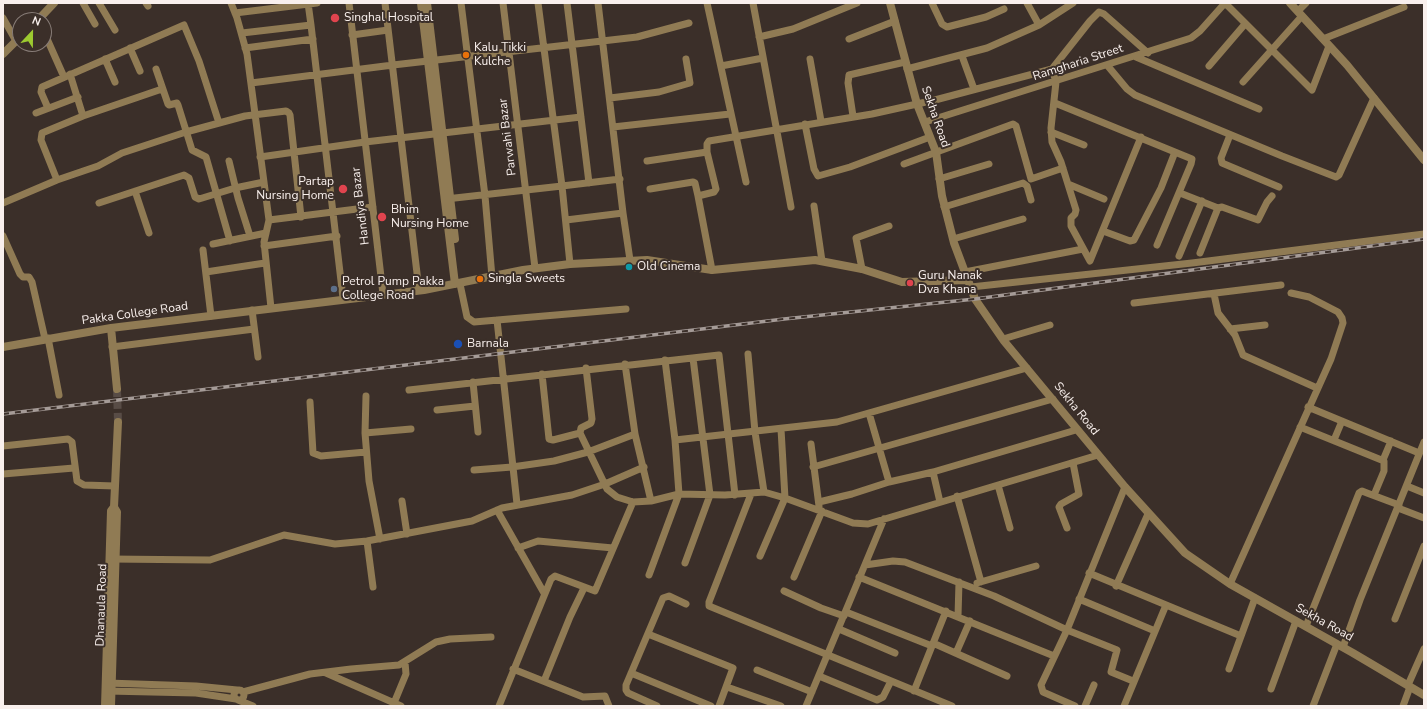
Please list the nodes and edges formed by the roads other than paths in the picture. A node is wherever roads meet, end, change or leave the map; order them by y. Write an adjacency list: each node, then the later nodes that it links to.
1 (54, 3): 28 (street)
2 (83, 3): 34 (street)
3 (99, 3): 38 (street)
4 (231, 3): 29 (street)
5 (317, 3): 25 (street)
6 (349, 3): 42 (street, Handiya Bazar)
7 (385, 3): 39 (street)
8 (421, 3): 66 (street)
9 (427, 3): 66 (street)
10 (462, 3): 60 (street)
11 (503, 3): 56 (street, Parwahi Bazar)
12 (538, 3): 54 (street)
13 (567, 3): 49 (street)
14 (598, 3): 47 (street)
15 (707, 3): 68 (street)
16 (753, 3): 43 (street)
17 (857, 3): 43 (street)
18 (890, 3): 32 (street, Sekha Road)
19 (932, 3): 27 (street)
20 (1027, 3): 37 (street)
21 (1073, 3): 37 (street)
22 (1225, 3): 35 (street); 57 (street, Ramgharia Street)
23 (1290, 3): 30 (street)
24 (1306, 3): 30 (street)
25 (308, 4): 29 (street); 36 (street)
26 (1404, 7): 46 (street)
27 (1004, 9)
28 (46, 12)
29 (235, 13): 41 (street)
30 (1300, 13): 46 (street); 55 (street)
31 (3, 18): 40 (street)
32 (895, 21): 45 (street); 69 (street, Sekha Road)
33 (689, 23): 47 (street)
34 (95, 24)
35 (1245, 24): 55 (street); 71 (street)
36 (311, 25): 41 (street); 44 (street)
37 (1039, 25): 59 (street)
38 (115, 30)
39 (388, 30): 42 (street); 67 (street)
40 (12, 31)
41 (242, 33): 53 (street)
42 (352, 35): 73 (street, Handiya Bazar)
43 (759, 37): 62 (street)
44 (312, 39): 53 (street); 77 (street)
45 (849, 39)
46 (1323, 39): 50 (street)
47 (603, 41): 49 (street); 85 (street)
48 (12, 45): 58 (street)
49 (573, 45): 54 (street); 96 (street)
50 (1329, 46): 55 (street); 86 (street)
51 (52, 47): 76 (street)
52 (130, 48): 63 (street); 75 (street); 100 (street)
53 (245, 48): 81 (street)
54 (544, 48): 56 (street); 97 (street)
55 (1272, 51): 80 (street)
56 (508, 52): 60 (street); 101 (street, Parwahi Bazar)
57 (1148, 53): 61 (street, Ramgharia Street); 74 (street)
58 (3, 54)
59 (962, 56): 69 (street); 83 (street)
60 (468, 57): 66 (street); 104 (street)
61 (1136, 57): 70 (street, Ramgharia Street); 90 (street)
62 (763, 58): 68 (street); 105 (street)
63 (104, 59): 76 (street); 78 (street)
64 (686, 59): 85 (street)
65 (810, 59): 98 (street)
66 (432, 61): 67 (street); 108 (street)
67 (393, 65): 73 (street); 113 (street)
68 (721, 66): 93 (street)
69 (906, 66): 88 (street, Sekha Road); 95 (street)
70 (1107, 66): 79 (street, Ramgharia Street); 109 (street)
71 (1208, 66)
72 (156, 69): 82 (street)
73 (356, 69): 77 (street); 114 (street, Handiya Bazar)
74 (1052, 69): 79 (street); 83 (street)
75 (140, 71)
76 (67, 75): 84 (street); 89 (street)
77 (316, 75): 81 (street); 116 (street)
78 (115, 82)
79 (1056, 82): 87 (street); 99 (street, Ramgharia Street)
80 (1243, 82)
81 (251, 83): 92 (street)
82 (162, 89): 94 (street); 106 (street)
83 (974, 89): 88 (street)
84 (78, 97): 89 (street); 94 (street)
85 (610, 98): 103 (street)
86 (1374, 98): 109 (street); 122 (street)
87 (1055, 103): 107 (street); 112 (street)
88 (917, 104): 95 (street); 99 (street, Sekha Road)
89 (48, 108): 91 (street)
90 (1259, 109)
91 (36, 113)
92 (255, 114): 100 (street); 117 (street); 121 (street)
93 (730, 114): 103 (street); 110 (street)
94 (84, 116): 129 (street)
95 (853, 116): 98 (street)
96 (581, 117): 97 (street); 133 (street)
97 (552, 120): 101 (street); 135 (street)
98 (821, 121): 102 (street)
99 (925, 122): 111 (street, Sekha Road)
100 (219, 123): 106 (street)
101 (518, 124): 104 (street); 139 (street, Parwahi Bazar)
102 (805, 124): 105 (street); 111 (street)
103 (613, 127): 128 (street)
104 (476, 129): 108 (street); 143 (street)
105 (776, 129): 110 (street); 154 (street)
106 (186, 132): 129 (street); 142 (street)
107 (1051, 132): 115 (street); 127 (street)
108 (440, 134): 113 (street); 146 (street)
109 (1230, 135): 136 (street)
110 (736, 136): 118 (street); 132 (street)
111 (930, 137): 119 (street, Sekha Road)
112 (1141, 137): 120 (street); 164 (street)
113 (401, 139): 114 (street); 194 (street)
114 (366, 142): 116 (street); 153 (street, Handiya Bazar)
115 (1084, 145)
116 (326, 148): 117 (street); 157 (street)
117 (294, 152): 121 (street); 159 (street)
118 (707, 152): 124 (street); 144 (street)
119 (936, 152): 125 (street); 127 (street); 130 (street, Sekha Road)
120 (1175, 152): 141 (street); 164 (street)
121 (260, 157): 131 (street)
122 (1424, 160)
123 (229, 161): 137 (street)
124 (646, 161)
125 (904, 164)
126 (989, 164): 130 (street)
127 (1063, 168): 134 (street)
128 (620, 179): 133 (street); 158 (street)
129 (57, 180): 150 (street)
130 (940, 180): 155 (street, Sekha Road)
131 (264, 182): 137 (street); 160 (street)
132 (746, 182)
133 (589, 183): 135 (street)
134 (1068, 184): 147 (street); 176 (street)
135 (562, 186): 139 (street); 161 (street)
136 (1279, 187)
137 (235, 188): 142 (street); 169 (street)
138 (650, 189): 144 (street)
139 (525, 190): 143 (street); 185 (street, Parwahi Bazar)
140 (135, 191): 142 (street); 151 (street); 165 (street)
141 (1180, 192): 149 (street); 174 (street)
142 (216, 194): 172 (street)
143 (485, 196): 146 (street); 190 (street)
144 (698, 196): 187 (street)
145 (1272, 196): 156 (street)
146 (448, 199): 192 (street)
147 (1104, 199)
148 (1031, 200): 155 (street)
149 (1202, 201): 156 (street); 179 (street)
150 (3, 203)
151 (99, 203)
152 (814, 206): 181 (street)
153 (373, 207): 157 (street); 196 (street, Handiya Bazar)
154 (791, 207)
155 (944, 208): 171 (street, Sekha Road)
156 (1218, 208): 178 (street)
157 (334, 212): 159 (street); 170 (street)
158 (623, 213): 161 (street); 180 (street)
159 (301, 217): 160 (street)
160 (269, 220): 166 (street)
161 (566, 220): 184 (street)
162 (1023, 220): 171 (street)
163 (889, 226): 186 (street)
164 (1103, 231): 182 (street)
165 (149, 233)
166 (266, 233): 169 (street); 175 (street)
167 (1424, 234): 189 (street)
168 (3, 236): 210 (street)
169 (250, 236): 172 (street)
170 (337, 236): 175 (street); 198 (street)
171 (953, 239): 191 (street, Sekha Road)
172 (230, 240): 173 (street)
173 (213, 244)
174 (1157, 245)
175 (264, 246): 183 (street)
176 (1083, 249): 182 (street); 191 (street)
177 (203, 250): 188 (street)
178 (1200, 253)
179 (1179, 256)
180 (630, 260): 184 (street); 187 (street)
181 (822, 261): 186 (street); 187 (street)
182 (1090, 261): 189 (street)
183 (265, 262): 188 (street); 200 (street)
184 (570, 264): 185 (street)
185 (535, 268): 190 (street)
186 (862, 268): 191 (street)
187 (712, 270)
188 (206, 272): 203 (street)
189 (1095, 273): 191 (street)
190 (492, 277): 192 (street)
191 (968, 280): 211 (street, Sekha Road)
192 (457, 284): 194 (street); 204 (street)
193 (1281, 285): 197 (street)
194 (419, 290): 196 (street)
195 (1291, 293): 224 (street)
196 (383, 294): 198 (street)
197 (1214, 294): 199 (street); 209 (street)
198 (343, 298): 200 (street)
199 (1134, 303)
200 (270, 308): 202 (street, Pakka College Road)
201 (626, 309): 204 (street)
202 (252, 310): 203 (street, Pakka College Road); 208 (street)
203 (211, 316): 207 (street, Pakka College Road)
204 (497, 320): 222 (street)
205 (1264, 324): 209 (street)
206 (1050, 325): 211 (street)
207 (111, 328): 210 (street, Pakka College Road); 213 (street)
208 (254, 329): 213 (street); 215 (street)
209 (1230, 329): 224 (street)
210 (46, 338): 212 (street, Pakka College Road); 227 (street)
211 (1003, 339): 220 (street, Sekha Road)
212 (3, 347)
213 (112, 347): 225 (street)
214 (748, 354): 242 (street)
215 (258, 358)
216 (693, 358): 217 (street); 246 (street); 247 (street)
217 (665, 360): 218 (street); 248 (street)
218 (625, 364): 219 (street); 245 (street)
219 (586, 368): 221 (street); 244 (street)
220 (1027, 368): 229 (street, Sekha Road); 234 (street)
221 (542, 374): 222 (street); 244 (street)
222 (503, 378): 223 (street); 261 (street)
223 (473, 382): 226 (street); 231 (street)
224 (1317, 388): 232 (street)
225 (116, 390)
226 (409, 390)
227 (59, 395)
228 (366, 396): 243 (street)
229 (1053, 398): 240 (street, Sekha Road); 254 (street)
230 (310, 402): 255 (street)
231 (476, 406): 233 (street); 241 (street)
232 (1308, 407): 235 (street); 237 (street)
233 (437, 410)
234 (869, 413): 239 (street); 254 (street)
235 (1342, 421): 249 (street); 250 (street)
236 (118, 422): 271 (street, Dhanaula Road)
237 (1300, 427): 249 (street); 314 (street)
238 (411, 429): 243 (street)
239 (781, 429): 242 (street); 282 (street)
240 (1076, 430): 258 (street, Sekha Road); 266 (street)
241 (478, 432)
242 (755, 432): 246 (street); 274 (street)
243 (365, 433): 255 (street)
244 (580, 433): 256 (street)
245 (635, 434): 256 (street); 262 (street)
246 (728, 434): 247 (street); 279 (street)
247 (702, 437): 248 (street); 278 (street)
248 (676, 440): 276 (street)
249 (1334, 440): 259 (street)
250 (1391, 441): 257 (street); 259 (street)
251 (1424, 442): 257 (street)
252 (811, 444): 263 (street)
253 (3, 446): 264 (street)
254 (879, 448): 263 (street); 268 (street)
255 (366, 452): 298 (street)
256 (588, 452): 261 (street); 269 (street)
257 (1419, 453): 272 (street)
258 (1098, 455): 260 (street); 273 (street, Sekha Road)
259 (1383, 460): 280 (street)
260 (1073, 463): 270 (street); 296 (street)
261 (512, 467): 265 (street); 288 (street)
262 (644, 467): 269 (street); 284 (street)
263 (813, 467): 286 (street)
264 (74, 468): 267 (street); 271 (street)
265 (474, 470)
266 (933, 472): 268 (street); 287 (street)
267 (3, 474)
268 (889, 482): 286 (street)
269 (605, 484): 285 (street); 288 (street)
270 (998, 485): 281 (street); 295 (street)
271 (115, 486): 304 (street, Dhanaula Road)
272 (1407, 486): 275 (street); 289 (street)
273 (1124, 487): 292 (street, Sekha Road); 308 (street)
274 (764, 492): 277 (street); 282 (street)
275 (1424, 493)
276 (679, 494): 278 (street); 284 (street); 309 (street)
277 (750, 494): 279 (street); 343 (street)
278 (710, 495): 279 (street); 305 (street)
279 (735, 495)
280 (1374, 495): 289 (street); 331 (street)
281 (957, 496): 287 (street); 313 (street)
282 (785, 498): 291 (street); 303 (street)
283 (402, 501): 297 (street)
284 (651, 501): 285 (street)
285 (633, 502): 302 (street)
286 (819, 502): 291 (street)
287 (940, 502): 294 (street)
288 (517, 504): 290 (street)
289 (1399, 506): 293 (street); 339 (street)
290 (497, 510): 297 (street); 301 (street)
291 (821, 510): 294 (street); 310 (street)
292 (1148, 514): 314 (street, Sekha Road); 316 (street)
293 (1424, 518)
294 (884, 519): 306 (street)
295 (1010, 528)
296 (1067, 528)
297 (407, 534): 298 (street)
298 (380, 539): 299 (street)
299 (367, 541): 304 (street); 317 (street)
300 (1424, 546): 328 (street)
301 (518, 548): 302 (street); 320 (street)
302 (613, 548): 318 (street)
303 (760, 556)
304 (113, 558): 358 (street, Dhanaula Road)
305 (685, 563)
306 (865, 565): 311 (street); 312 (street)
307 (1036, 566): 313 (street)
308 (1089, 573): 316 (street); 322 (street)
309 (649, 575)
310 (794, 576)
311 (859, 578): 325 (street); 326 (street)
312 (959, 582): 315 (street); 327 (street)
313 (981, 582): 315 (street)
314 (1230, 584): 321 (street, Sekha Road)
315 (970, 586): 333 (street)
316 (1116, 586): 324 (street)
317 (373, 587)
318 (584, 588): 320 (street); 353 (street)
319 (784, 591): 326 (street)
320 (544, 593): 347 (street)
321 (1255, 598): 330 (street, Sekha Road); 337 (street)
322 (1079, 599): 333 (street); 334 (street)
323 (686, 604): 335 (street)
324 (1166, 605): 334 (street); 337 (street)
325 (946, 611): 327 (street); 338 (street)
326 (845, 614): 332 (street); 338 (street)
327 (958, 616): 329 (street)
328 (1396, 619)
329 (970, 621): 342 (street); 344 (street)
330 (1296, 621): 331 (street, Sekha Road); 360 (street)
331 (1306, 626): 339 (street, Sekha Road)
332 (839, 629): 341 (street); 343 (street)
333 (1067, 630): 344 (street); 355 (street)
334 (1155, 630): 355 (street)
335 (648, 634): 350 (street); 359 (street)
336 (491, 636): 345 (street)
337 (1241, 636): 346 (street)
338 (933, 644): 342 (street); 362 (street)
339 (1340, 646): 357 (street, Sekha Road); 384 (street)
340 (1424, 649): 357 (street)
341 (895, 653)
342 (956, 653): 352 (street)
343 (828, 655): 351 (street); 354 (street)
344 (1054, 656): 368 (street)
345 (405, 662): 349 (street); 366 (street)
346 (1229, 668)
347 (513, 669): 353 (street); 373 (street)
348 (757, 670): 363 (street)
349 (325, 672): 361 (street); 366 (street)
350 (631, 673): 367 (street); 376 (street)
351 (819, 676): 354 (street); 363 (street)
352 (1007, 676)
353 (544, 681): 374 (street)
354 (890, 681): 362 (street)
355 (1133, 681): 383 (street)
356 (1094, 685): 382 (street)
357 (1409, 686): 364 (street, Sekha Road); 385 (street)
358 (108, 687): 361 (street); 365 (street); 369 (street, Dhanaula Road); 370 (street, Dhanaula Road)
359 (727, 687): 377 (street); 378 (street)
360 (1270, 689)
361 (240, 691): 365 (street)
362 (914, 691): 380 (street)
363 (812, 692): 379 (street)
364 (1424, 695)
365 (235, 699): 371 (street); 372 (street)
366 (397, 704)
367 (649, 704): 375 (street)
368 (1062, 704): 381 (street)
369 (105, 706)
370 (111, 706)
371 (230, 706)
372 (253, 706)
373 (499, 706)
374 (609, 706)
375 (657, 706)
376 (711, 706)
377 (719, 706)
378 (781, 706)
379 (806, 706)
380 (952, 706)
381 (1075, 706)
382 (1085, 706)
383 (1124, 706)
384 (1313, 706)
385 (1403, 706)

